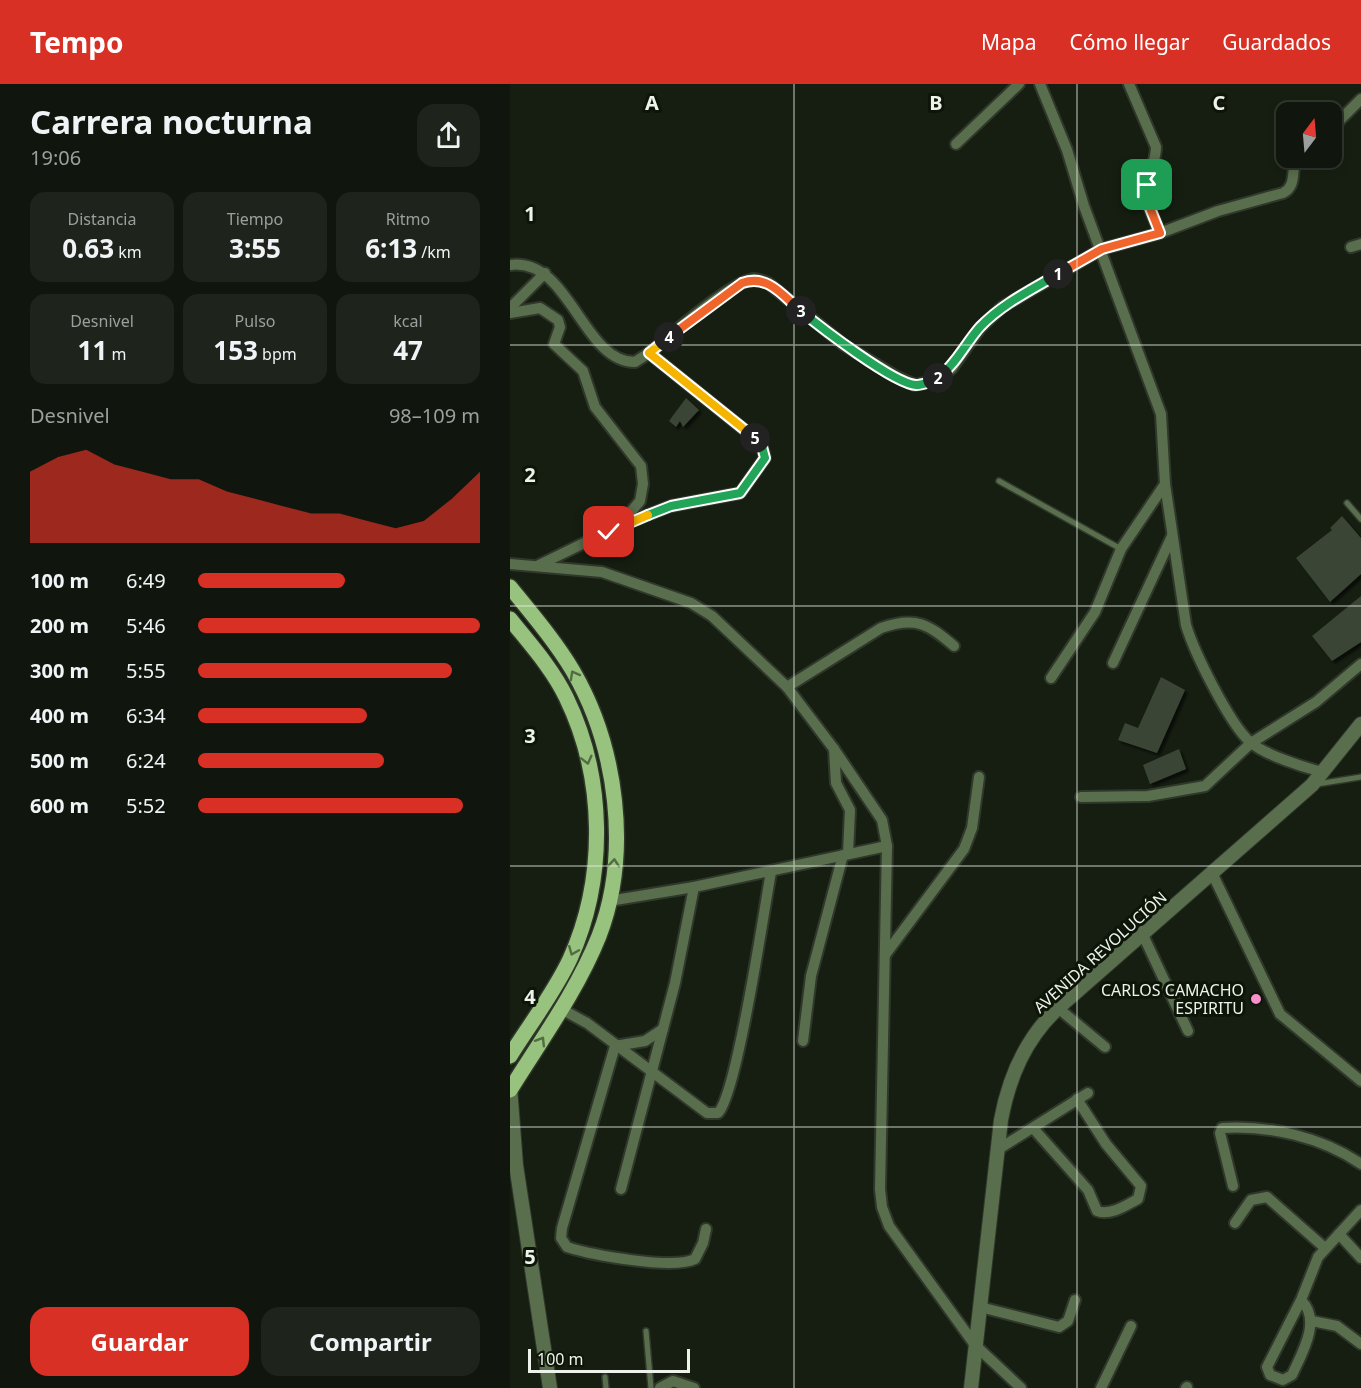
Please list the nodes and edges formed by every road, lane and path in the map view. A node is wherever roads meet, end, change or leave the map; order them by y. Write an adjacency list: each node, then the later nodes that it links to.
1 (1019, 84): 6 (street)
2 (1040, 84): 9 (street)
3 (1130, 84): 8 (street)
4 (1361, 99): 5 (street)
5 (1342, 118)
6 (956, 144)
7 (1294, 168): 8 (street)
8 (1160, 233): 9 (street)
9 (1102, 249): 14 (street); 16 (street)
10 (510, 265): 11 (street)
11 (545, 273): 12 (street); 14 (street)
12 (510, 308)
13 (510, 313): 19 (street)
14 (649, 353): 19 (street)
15 (999, 481): 21 (lane)
16 (1165, 484): 20 (street); 21 (street)
17 (1347, 503): 18 (lane)
18 (1361, 519)
19 (619, 526): 23 (street)
20 (1172, 536): 27 (street); 32 (street)
21 (1121, 549): 29 (street)
22 (510, 564): 23 (street)
23 (537, 566): 30 (street)
24 (510, 587): 44 (main road, one-way to 24)
25 (510, 619): 54 (main road, one-way to 54)
26 (954, 646): 30 (street)
27 (1113, 663)
28 (1361, 664): 32 (street)
29 (1051, 678)
30 (787, 687): 33 (street)
31 (1361, 724): 34 (street, AVENIDA REVOLUCIÓN)
32 (1251, 743): 34 (street); 38 (street)
33 (834, 749): 39 (street); 40 (street)
34 (1322, 772): 37 (street, AVENIDA REVOLUCIÓN)
35 (979, 777): 46 (street)
36 (1361, 777): 37 (lane)
37 (1312, 785): 42 (street, AVENIDA REVOLUCIÓN)
38 (1081, 797)
39 (887, 846): 40 (street); 46 (street)
40 (846, 855): 41 (street); 51 (street)
41 (771, 872): 43 (street); 55 (street)
42 (1213, 875): 45 (street, AVENIDA REVOLUCIÓN); 56 (street)
43 (694, 887): 44 (street); 49 (street)
44 (609, 901): 48 (main road)
45 (1143, 935): 47 (street, AVENIDA REVOLUCIÓN); 50 (street)
46 (885, 955): 79 (street)
47 (1058, 1008): 53 (street); 61 (street, AVENIDA REVOLUCIÓN)
48 (561, 1009): 52 (street); 57 (main road, one-way to 48)
49 (663, 1029): 52 (street); 55 (street)
50 (1188, 1031)
51 (803, 1041)
52 (615, 1046): 55 (street); 68 (street)
53 (1105, 1047)
54 (510, 1056)
55 (652, 1070): 65 (street)
56 (1361, 1081)
57 (510, 1089): 62 (street)
58 (1088, 1093): 59 (street)
59 (1077, 1099): 60 (street); 60 (street)
60 (1033, 1128): 61 (street)
61 (997, 1150): 74 (street, AVENIDA REVOLUCIÓN)
62 (513, 1162): 81 (street)
63 (1361, 1164): 64 (street)
64 (1233, 1186)
65 (621, 1189)
66 (1361, 1210): 69 (street)
67 (1235, 1223): 70 (street)
68 (706, 1229)
69 (1339, 1234): 70 (street); 71 (street)
70 (1325, 1248): 73 (street)
71 (1361, 1258)
72 (1075, 1300): 74 (street)
73 (1301, 1300): 75 (street); 75 (street)
74 (980, 1306): 79 (street, AVENIDA REVOLUCIÓN)
75 (1312, 1321): 78 (street)
76 (1131, 1326): 88 (street)
77 (646, 1331): 83 (lane)
78 (1361, 1344)
79 (975, 1345): 86 (street, AVENIDA REVOLUCIÓN); 87 (street)
80 (605, 1377): 82 (lane)
81 (550, 1388)
82 (606, 1388)
83 (651, 1388)
84 (660, 1388): 85 (street)
85 (694, 1388)
86 (970, 1388)
87 (1022, 1388)
88 (1101, 1388)

